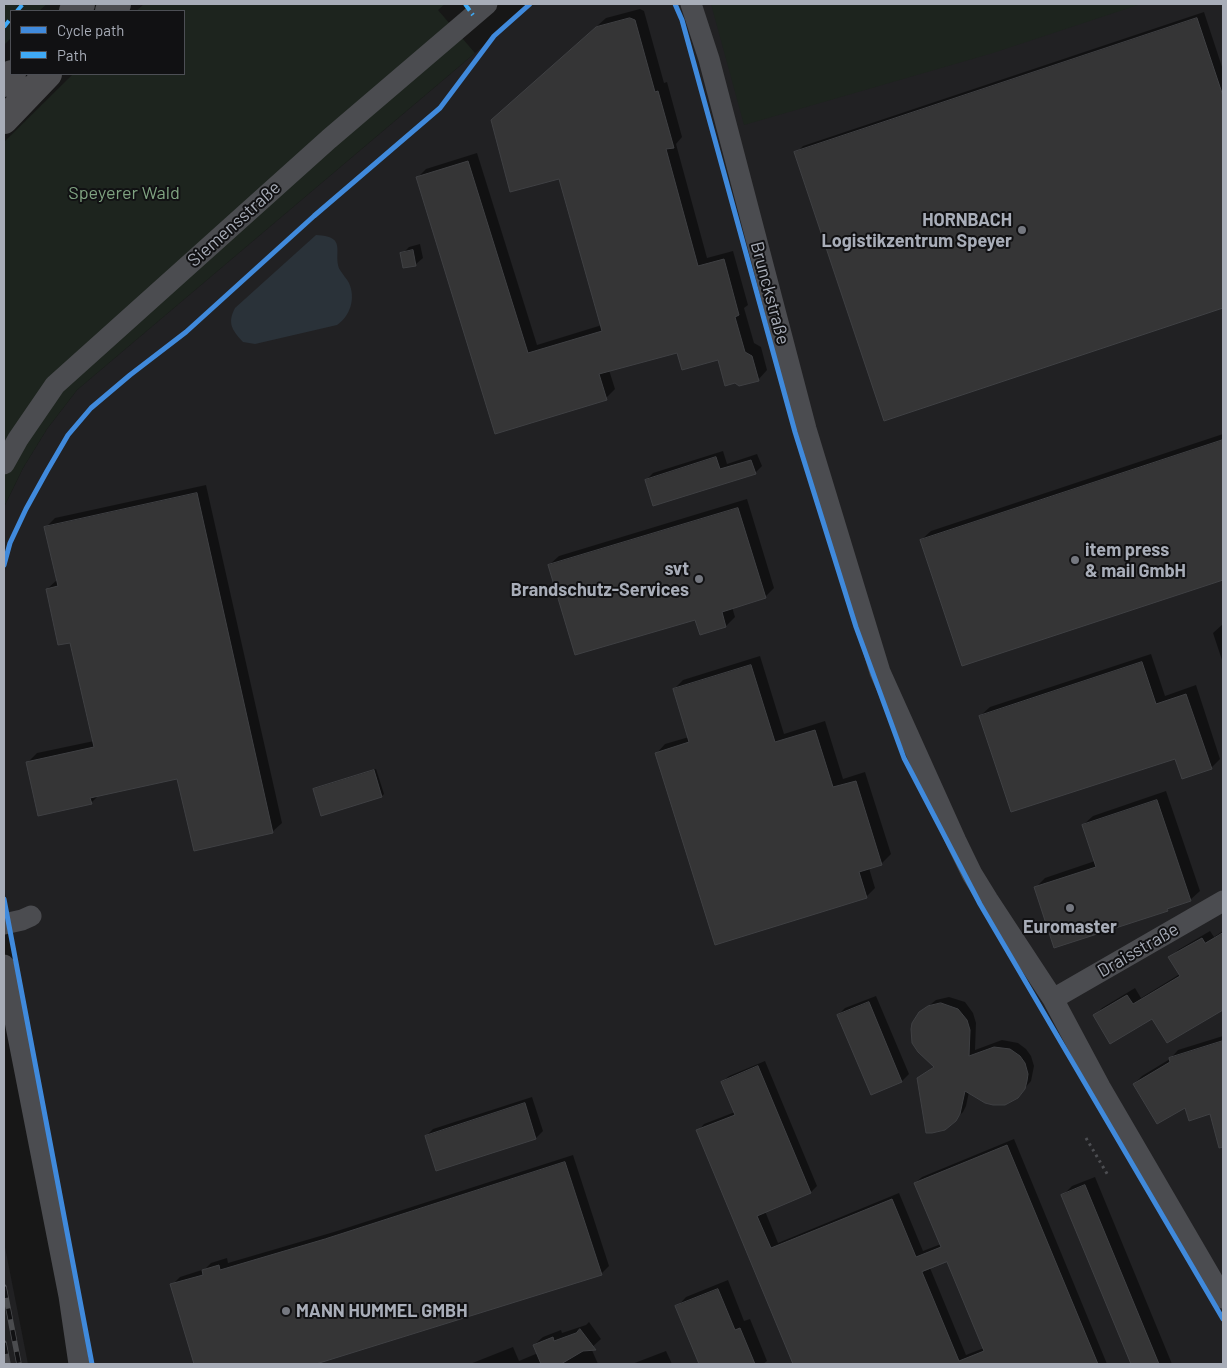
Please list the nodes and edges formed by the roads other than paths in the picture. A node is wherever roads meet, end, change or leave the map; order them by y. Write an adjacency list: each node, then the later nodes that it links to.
1 (487, 4): 5 (street, Siemensstraße)
2 (691, 4): 10 (street, Brunckstraße)
3 (47, 75): 4 (highway)
4 (4, 120)
5 (4, 464)
6 (1223, 901): 10 (street, Draisstraße)
7 (30, 916): 8 (street)
8 (4, 924)
9 (4, 965): 12 (street)
10 (1053, 999): 11 (street, Brunckstraße)
11 (1223, 1298)
12 (79, 1364)

